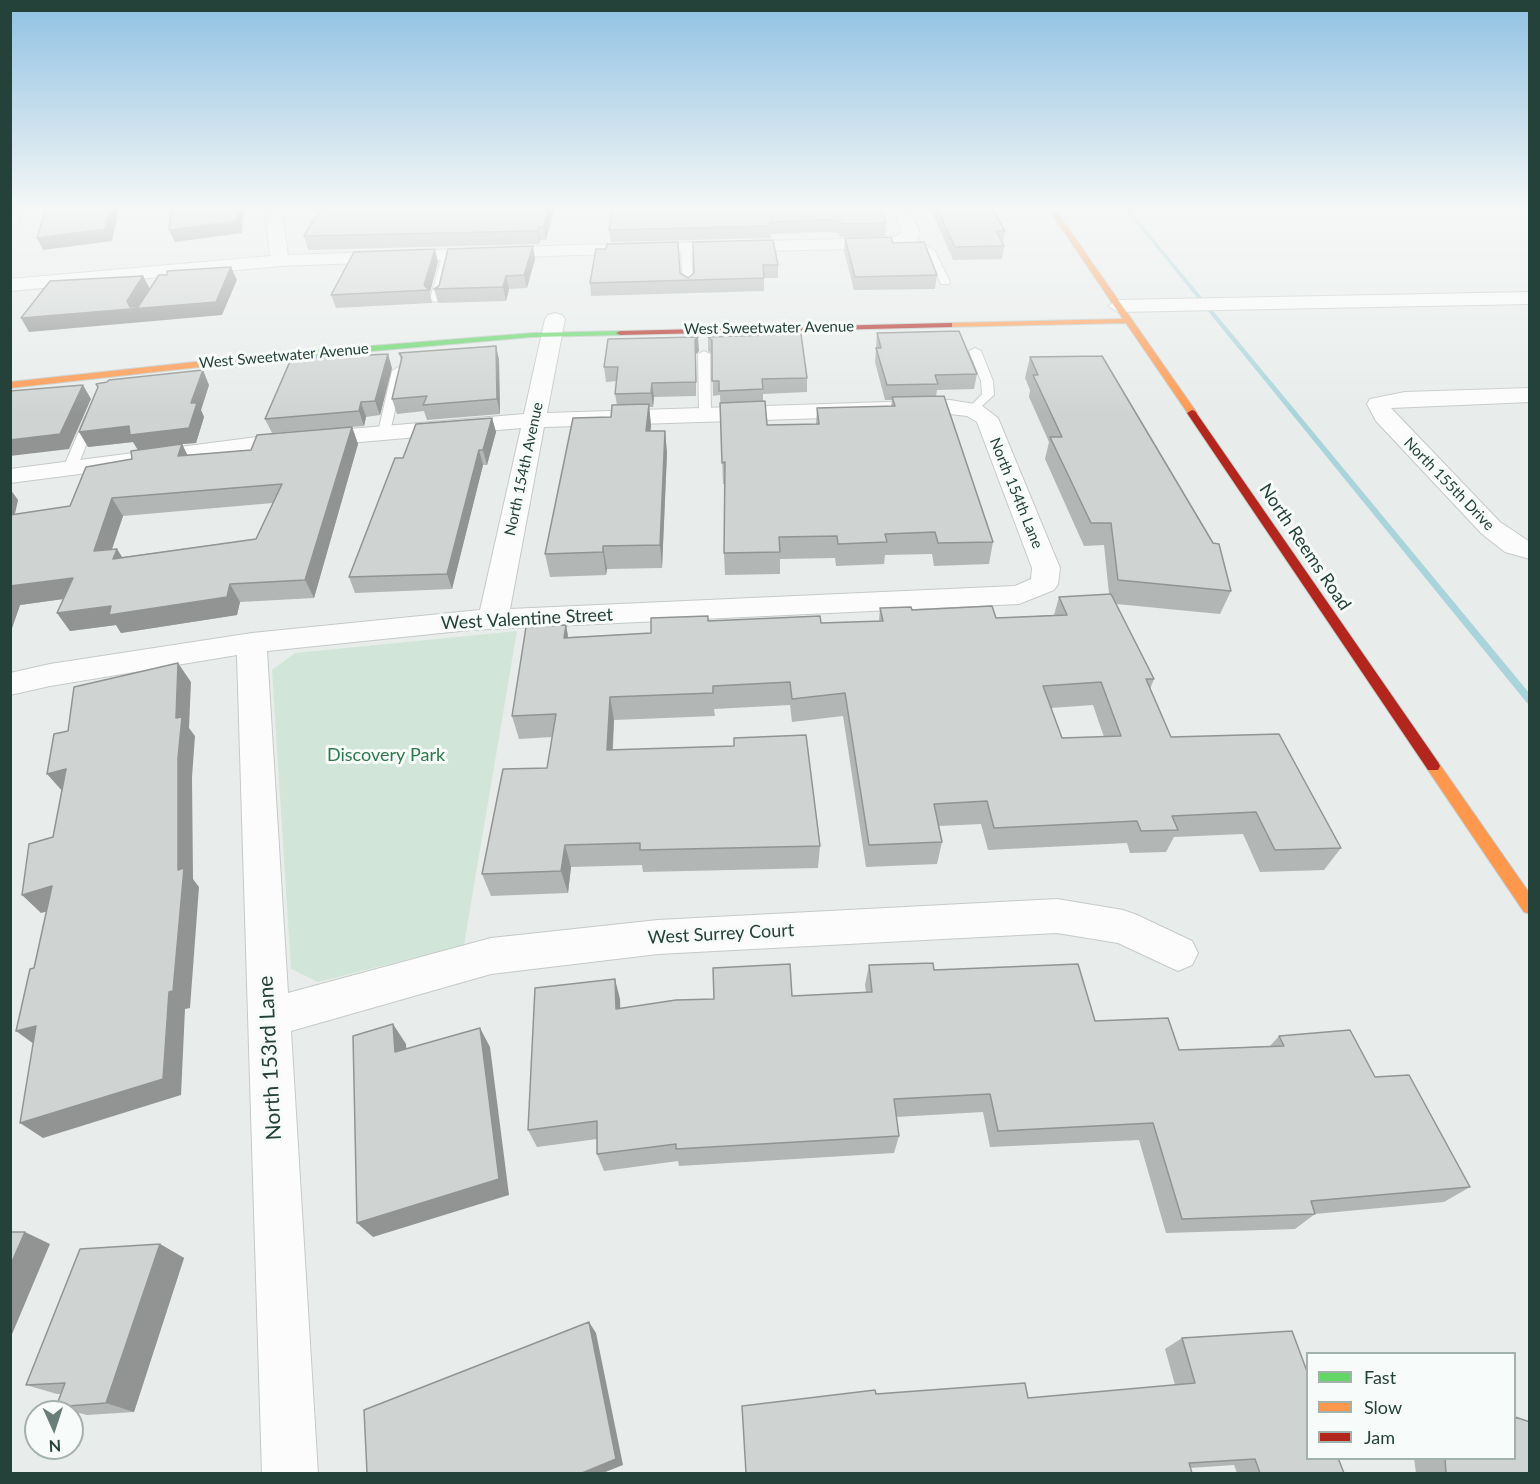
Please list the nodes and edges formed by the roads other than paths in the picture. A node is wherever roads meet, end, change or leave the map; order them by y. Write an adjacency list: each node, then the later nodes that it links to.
1 (143, 277): 7 (street)
2 (441, 277): 10 (lane)
3 (688, 277): 8 (lane)
4 (943, 277): 6 (lane)
5 (1094, 277): 11 (street, North Reems Road)
6 (945, 282)
7 (10, 285)
8 (688, 286)
9 (1530, 298): 12 (street, West Sweetwater Avenue)
10 (435, 300)
11 (1115, 311): 12 (street, West Sweetwater Avenue); 14 (street, West Sweetwater Avenue); 32 (street, North Reems Road)
12 (1211, 312): 13 (street, West Sweetwater Avenue)
13 (1530, 316)
14 (554, 323): 18 (street, West Sweetwater Avenue); 23 (street, North 154th Avenue)
15 (975, 351): 21 (lane)
16 (704, 354): 22 (lane)
17 (398, 371): 24 (lane)
18 (10, 385)
19 (1530, 395): 27 (street, North 155th Drive)
20 (98, 401): 25 (lane)
21 (973, 410): 22 (street); 28 (street, North 154th Lane)
22 (705, 413): 23 (street)
23 (535, 420): 24 (street); 29 (street, North 154th Avenue)
24 (384, 432): 25 (street)
25 (70, 466): 26 (street)
26 (10, 476)
27 (1530, 551)
28 (1044, 584): 29 (street, West Valentine Street)
29 (493, 619): 30 (street, West Valentine Street)
30 (252, 643): 31 (street, West Valentine Street); 34 (street, North 153rd Lane)
31 (10, 684)
32 (1530, 907)
33 (1178, 953): 34 (street, West Surrey Court)
34 (268, 1018): 35 (street, North 153rd Lane)
35 (290, 1473)

